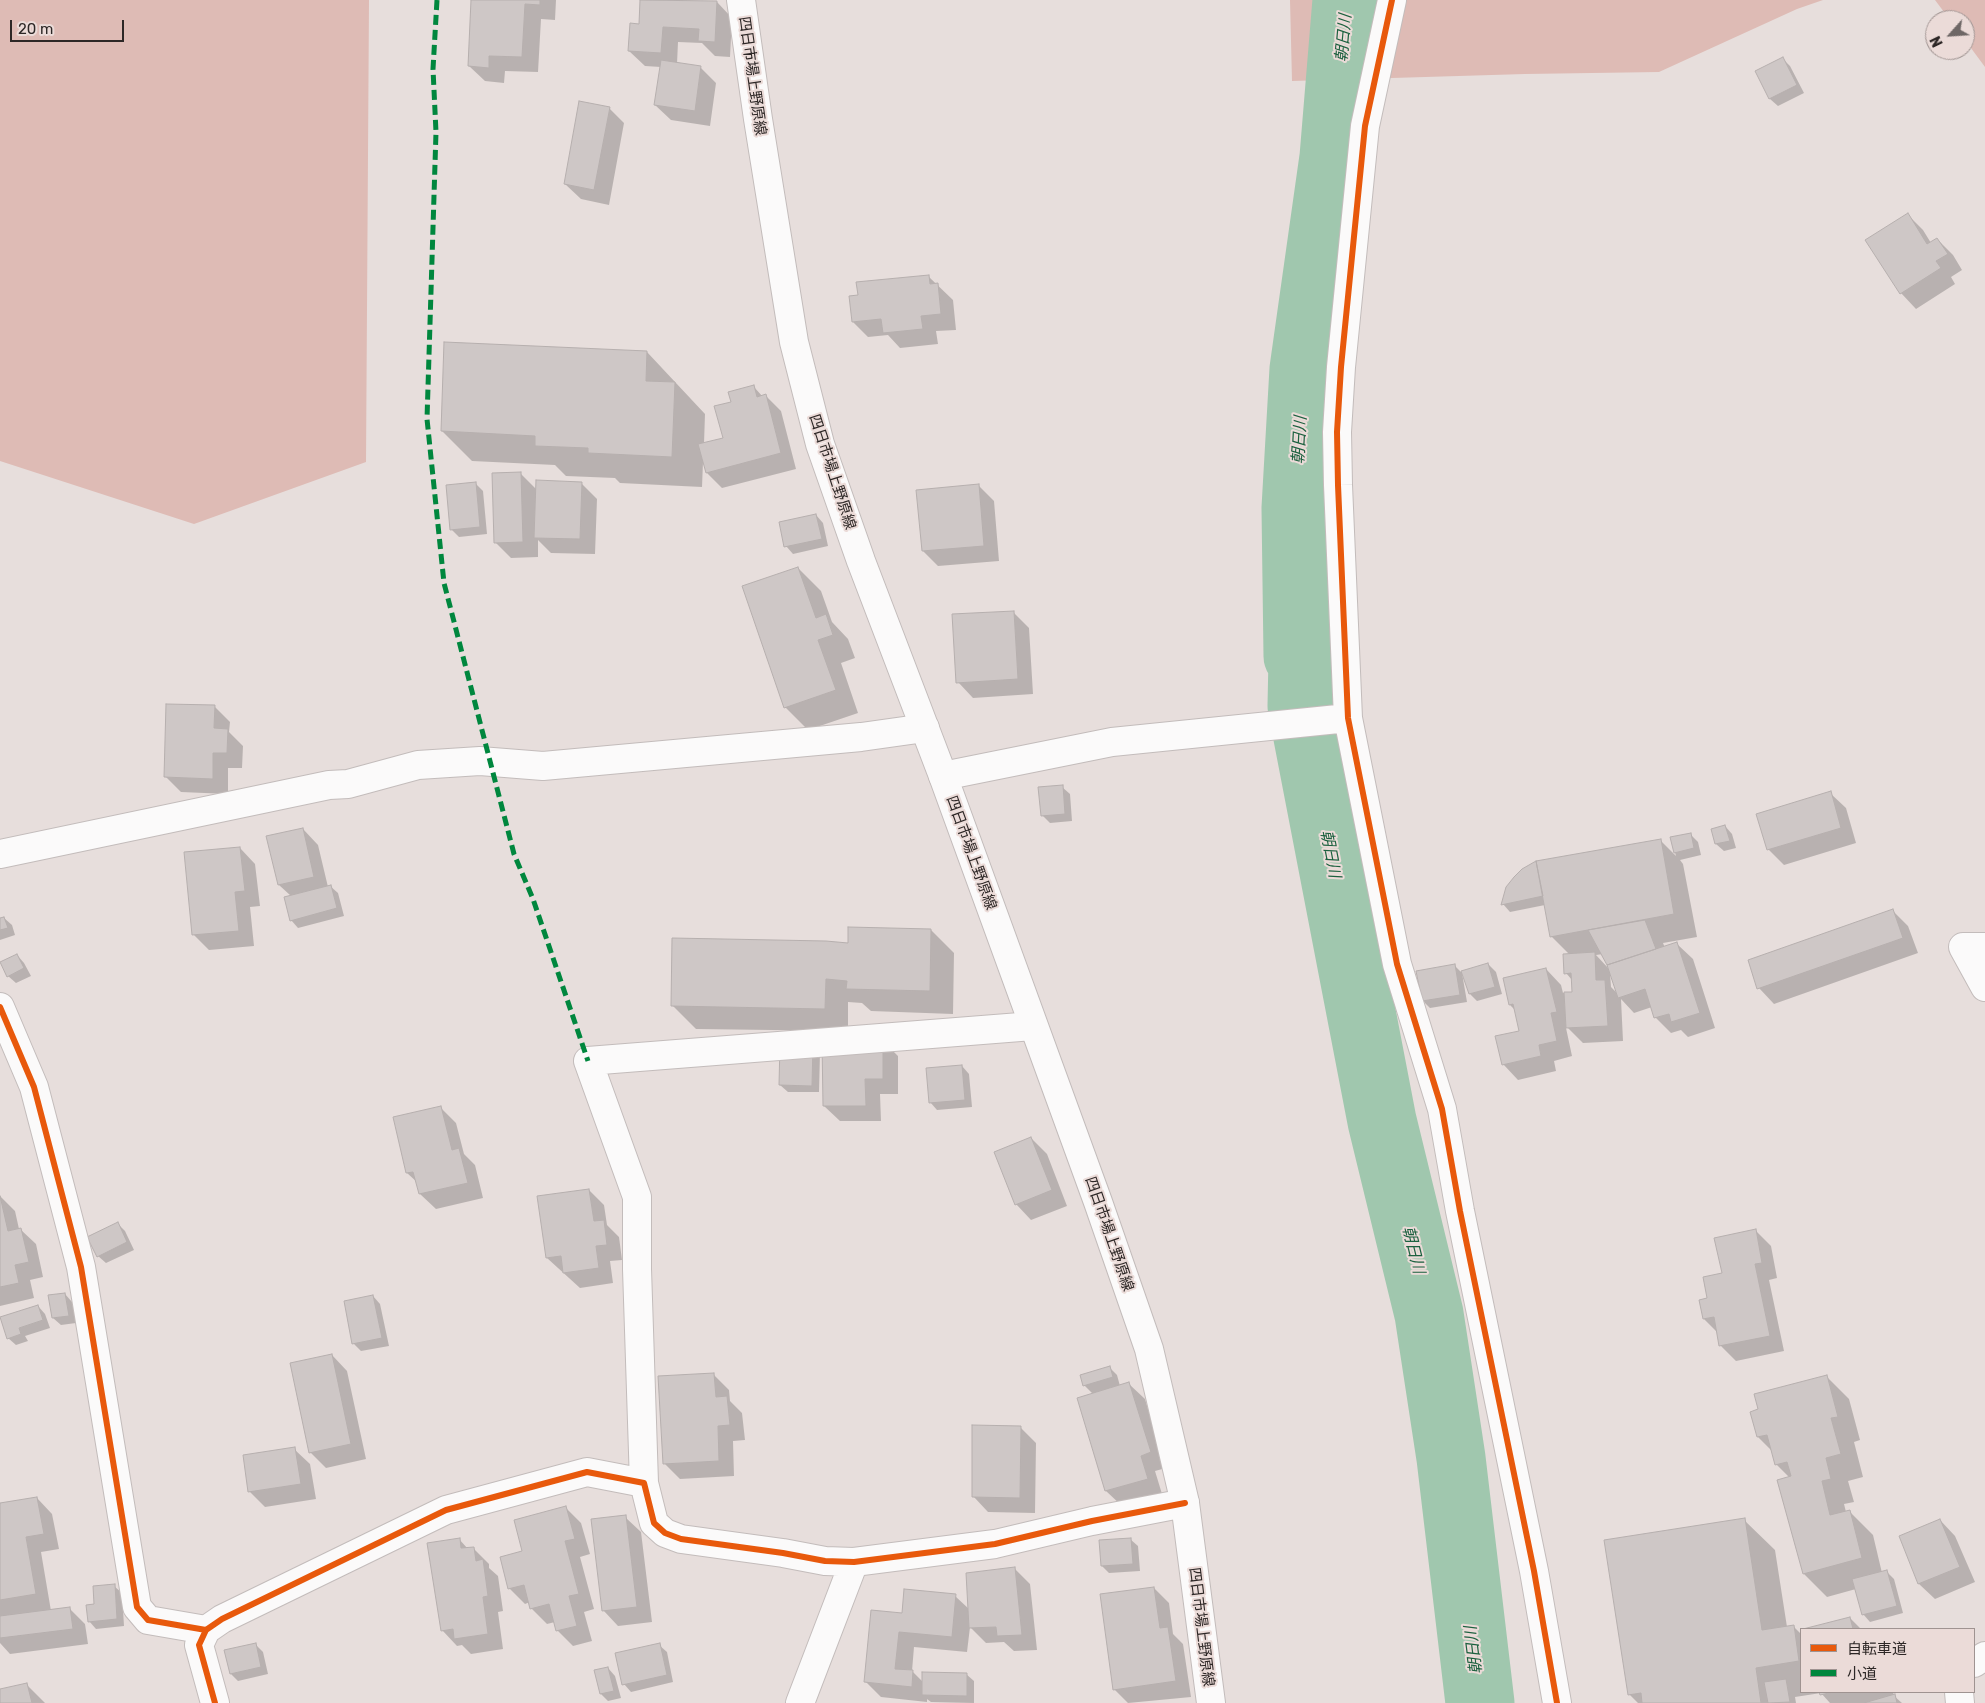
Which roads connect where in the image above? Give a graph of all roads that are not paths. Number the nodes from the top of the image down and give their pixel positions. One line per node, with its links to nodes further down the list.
1 (741, 0): 4 (street, 四日市場上野原線)
2 (1392, 0): 3 (street)
3 (1348, 718): 5 (street); 18 (street)
4 (925, 728): 5 (street, 四日市場上野原線); 6 (street)
5 (943, 776): 10 (street, 四日市場上野原線)
6 (0, 854)
7 (1985, 947): 8 (street)
8 (1985, 987)
9 (0, 1007): 14 (street)
10 (1033, 1026): 11 (street); 12 (street, 四日市場上野原線)
11 (644, 1483): 13 (street); 14 (street)
12 (1185, 1503): 13 (street); 17 (street, 四日市場上野原線)
13 (854, 1562): 16 (street)
14 (206, 1630): 15 (street)
15 (215, 1703)
16 (800, 1703)
17 (1211, 1703)
18 (1557, 1703)

